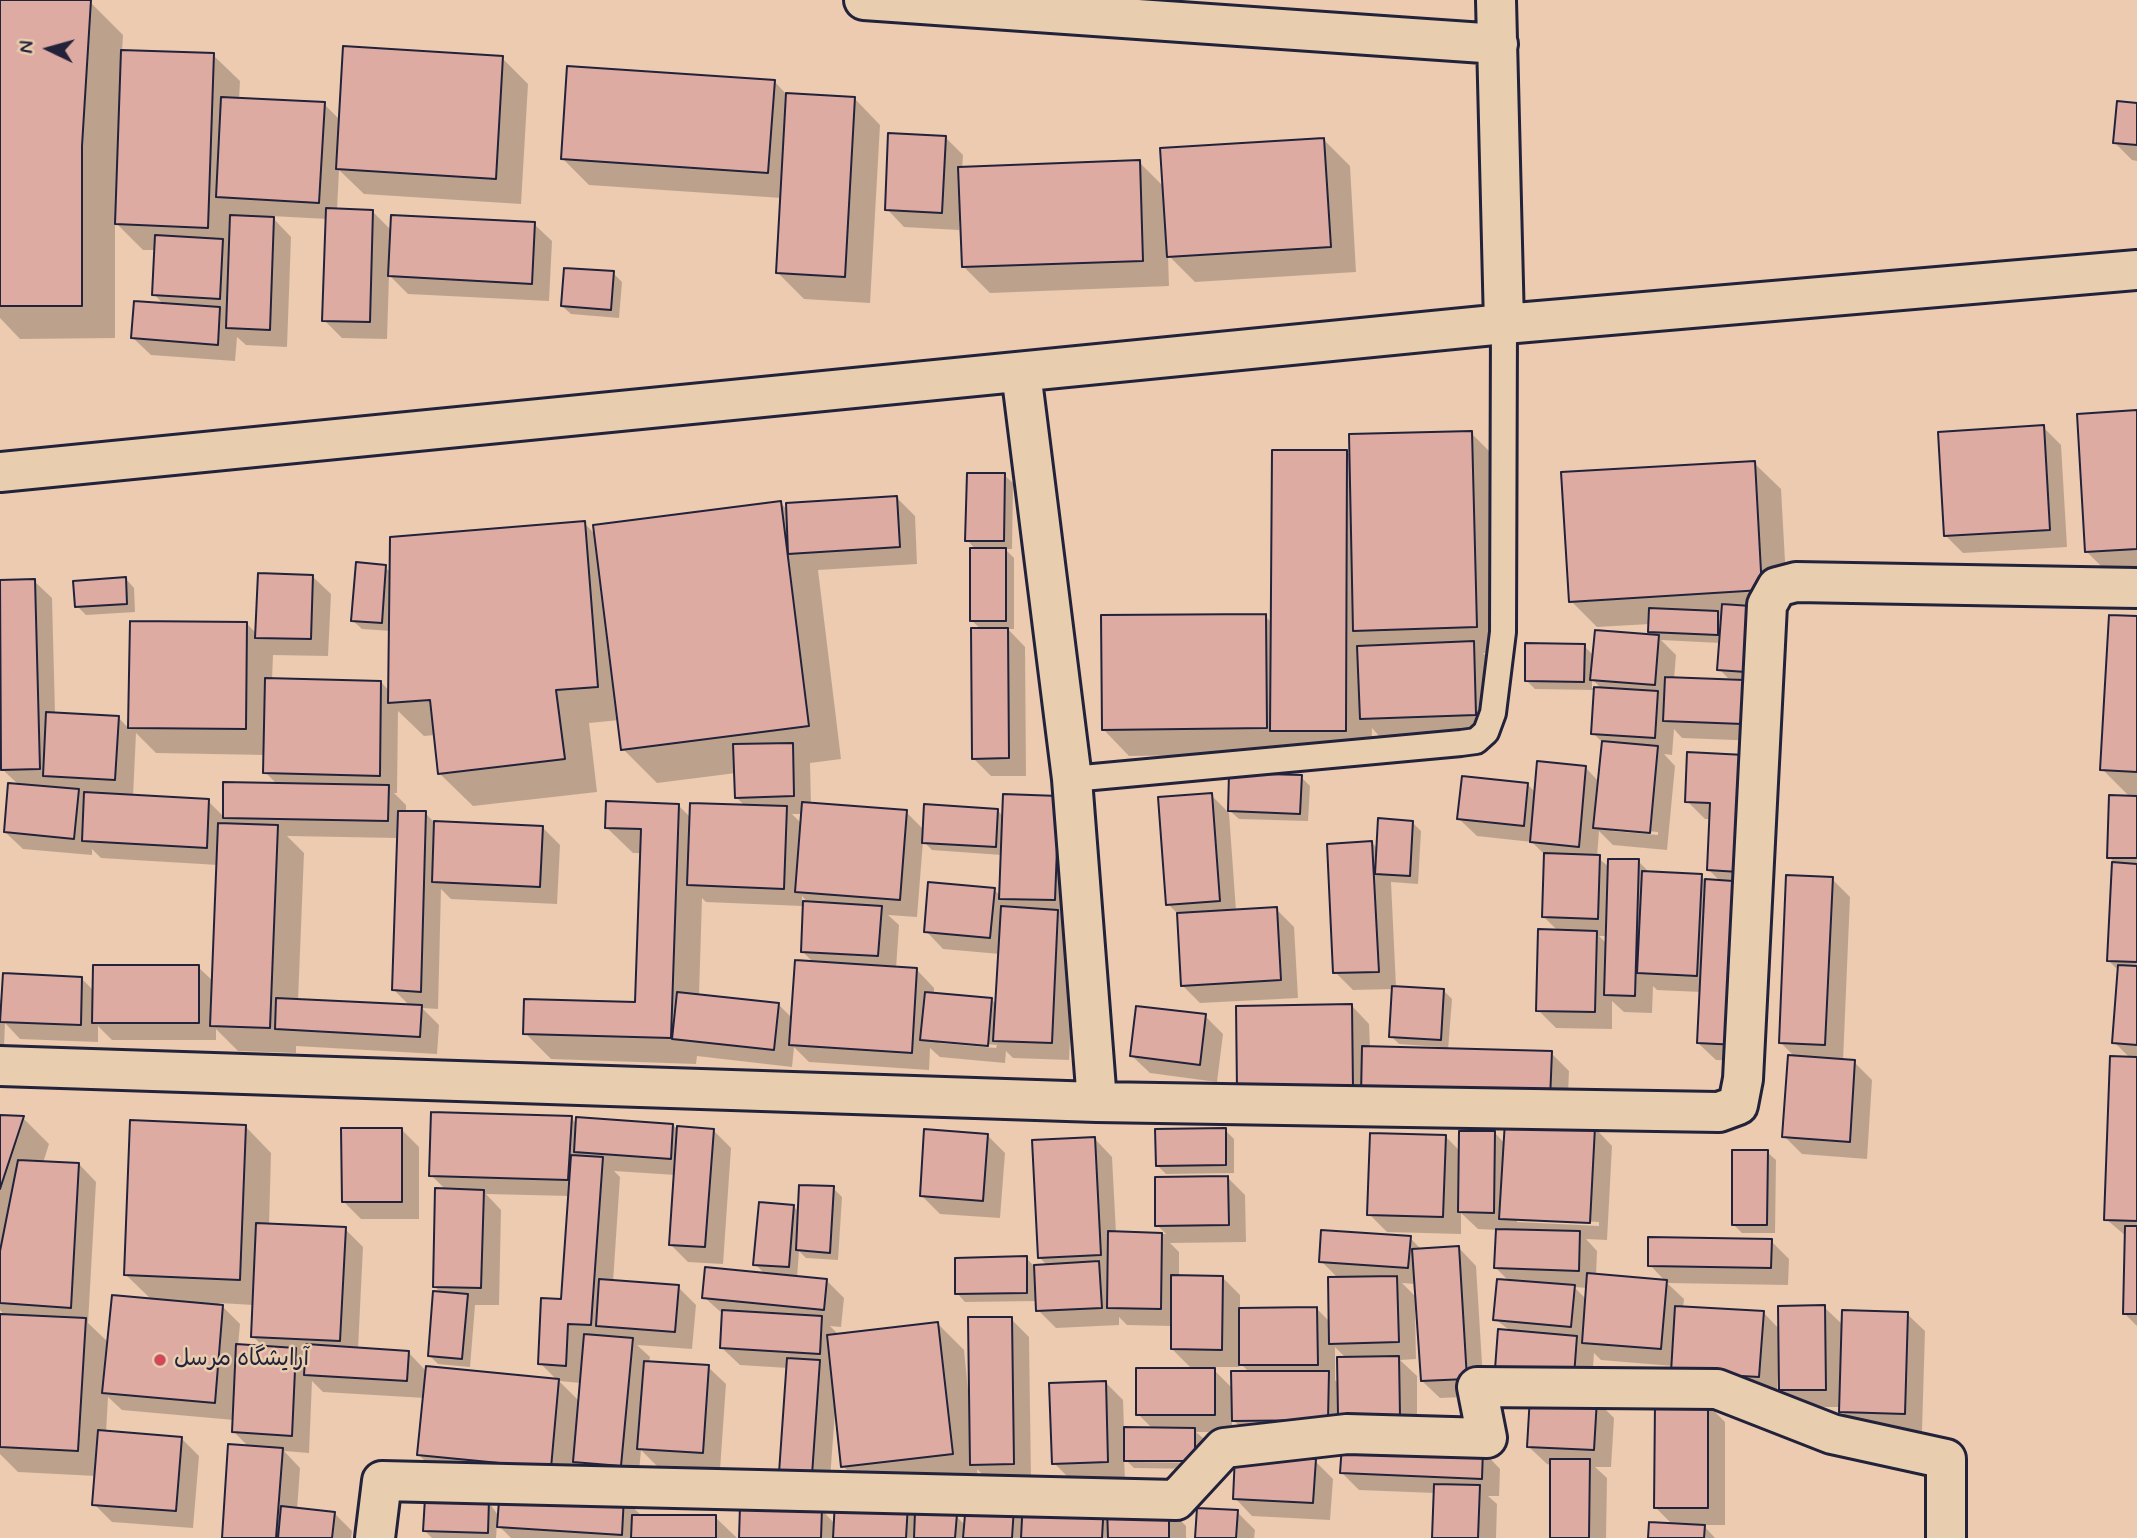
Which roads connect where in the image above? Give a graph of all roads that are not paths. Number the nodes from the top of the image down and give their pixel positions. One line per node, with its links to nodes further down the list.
1 (864, 0): 3 (street)
2 (1496, 0): 3 (street)
3 (1498, 44): 5 (street)
4 (2137, 270): 5 (street)
5 (1504, 324): 6 (street); 9 (lane)
6 (1021, 372): 7 (street); 9 (street)
7 (0, 472)
8 (2137, 588): 11 (street)
9 (1072, 779): 11 (street)
10 (0, 1066): 11 (street)
11 (1097, 1102)
12 (375, 1538): 13 (street)
13 (1946, 1538)

